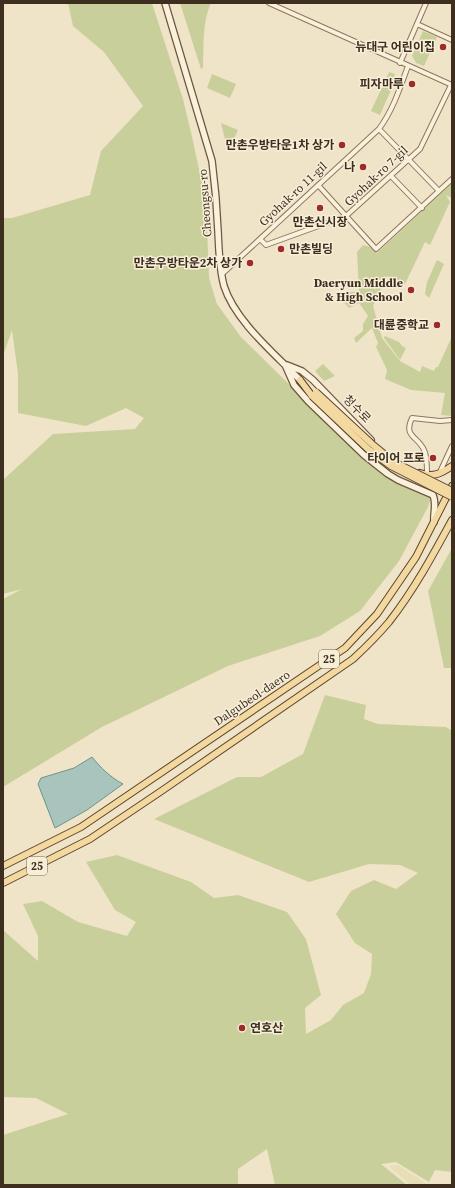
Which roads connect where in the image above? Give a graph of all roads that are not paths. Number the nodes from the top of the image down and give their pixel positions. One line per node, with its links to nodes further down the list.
1 (165, 3): 18 (main road, Cheongsu-ro)
2 (269, 3): 6 (street)
3 (426, 3): 4 (street)
4 (417, 24): 5 (street); 6 (street)
5 (452, 40)
6 (400, 62): 7 (street)
7 (408, 66): 8 (street); 9 (street, Gyohak-ro 11-gil)
8 (451, 85): 10 (street, Gyohak-ro 7-gil)
9 (379, 129): 10 (street); 13 (street, Gyohak-ro 11-gil)
10 (408, 160): 11 (street, Gyohak-ro 7-gil); 14 (street)
11 (391, 176): 15 (street); 16 (street, Gyohak-ro 7-gil)
12 (452, 179): 14 (street, Gyohak-ro 7-gil)
13 (318, 185): 16 (street, Gyohak-ro 7-gil); 17 (street, Gyohak-ro 11-gil)
14 (439, 191): 15 (street, Gyohak-ro 7-gil)
15 (422, 208): 16 (street, Gyohak-ro 7-gil)
16 (346, 216): 17 (street)
17 (260, 238): 18 (street, Gyohak-ro 11-gil)
18 (222, 274): 19 (main road, Cheongsu-ro)
19 (284, 363): 20 (main road, Cheongsu-ro); 21 (main road); 25 (main road, 청수로)
20 (300, 380): 21 (main road)
21 (312, 396): 29 (main road, bridge); 30 (main road, bridge); 32 (main road)
22 (452, 420): 27 (street)
23 (452, 446): 26 (street)
24 (452, 466): 26 (main road)
25 (415, 471): 27 (main road)
26 (438, 474): 27 (main road)
27 (427, 475)
28 (452, 486): 32 (main road, Dalgubeol-daero / 25)
29 (452, 491)
30 (452, 497)
31 (452, 520): 34 (main road, Dalgubeol-daero / 25)
32 (434, 522): 33 (main road, Dalgubeol-daero / 25)
33 (3, 866)
34 (3, 883)

